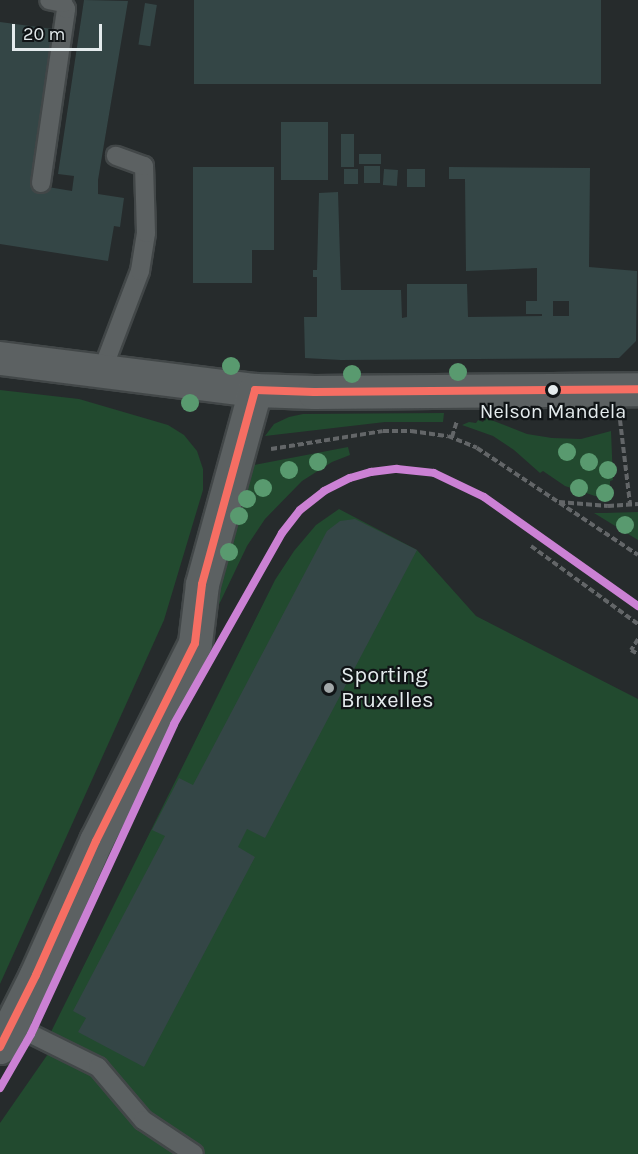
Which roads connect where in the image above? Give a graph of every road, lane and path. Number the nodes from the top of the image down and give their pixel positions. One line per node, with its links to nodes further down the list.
1 (49, 0): 3 (lane)
2 (116, 156): 5 (lane)
3 (41, 183)
4 (0, 358): 5 (street)
5 (102, 371): 7 (street)
6 (638, 389): 7 (street)
7 (255, 390): 9 (street)
8 (620, 420): 11 (path)
9 (241, 441): 10 (path); 18 (street)
10 (558, 502): 11 (path); 14 (path)
11 (630, 504): 12 (path)
12 (638, 504)
13 (531, 546): 15 (path)
14 (638, 555)
15 (638, 624)
16 (638, 639): 17 (path)
17 (638, 654)
18 (6, 1036): 19 (lane)
19 (194, 1154)

